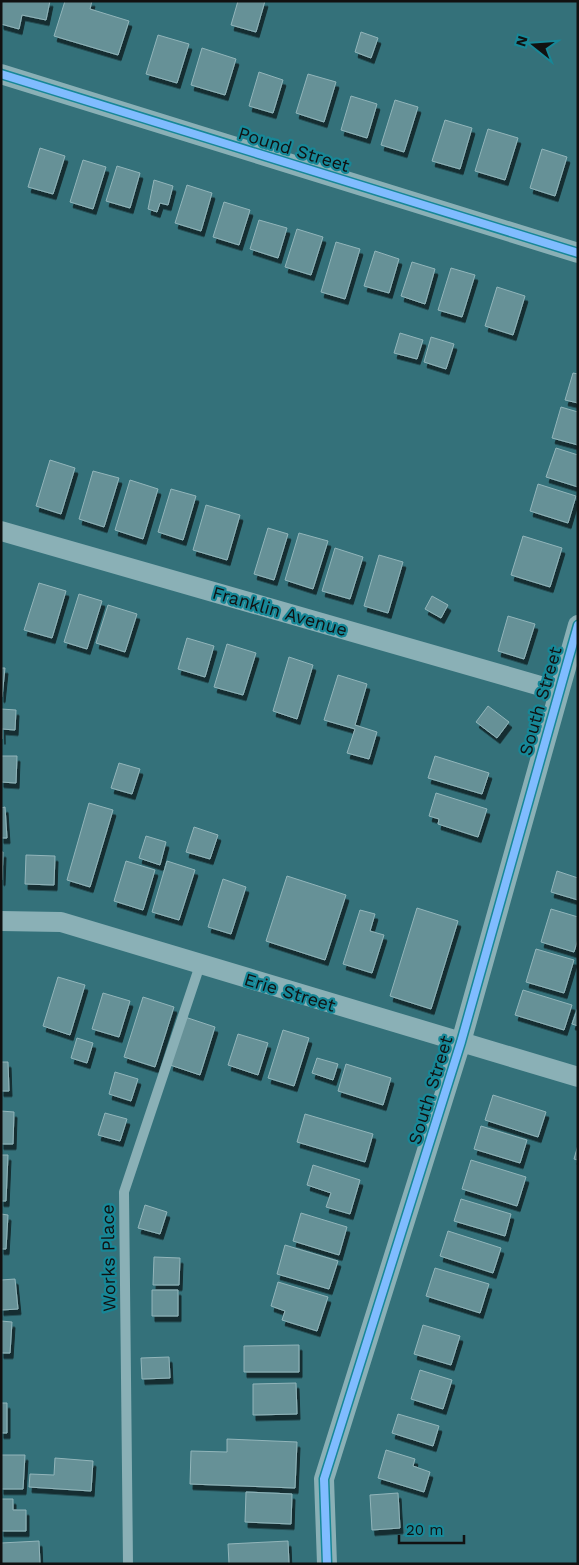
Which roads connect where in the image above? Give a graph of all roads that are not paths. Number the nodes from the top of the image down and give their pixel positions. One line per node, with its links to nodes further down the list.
1 (1, 74): 2 (street, Pound Street)
2 (578, 253)
3 (1, 531): 5 (street, Franklin Avenue)
4 (578, 625): 5 (street, South Street)
5 (558, 691): 8 (street, South Street)
6 (1, 921): 7 (street, Erie Street)
7 (200, 965): 8 (street, Erie Street); 10 (lane, Works Place)
8 (460, 1042): 9 (street, Erie Street); 11 (street, South Street)
9 (578, 1077)
10 (128, 1564)
11 (326, 1564)

